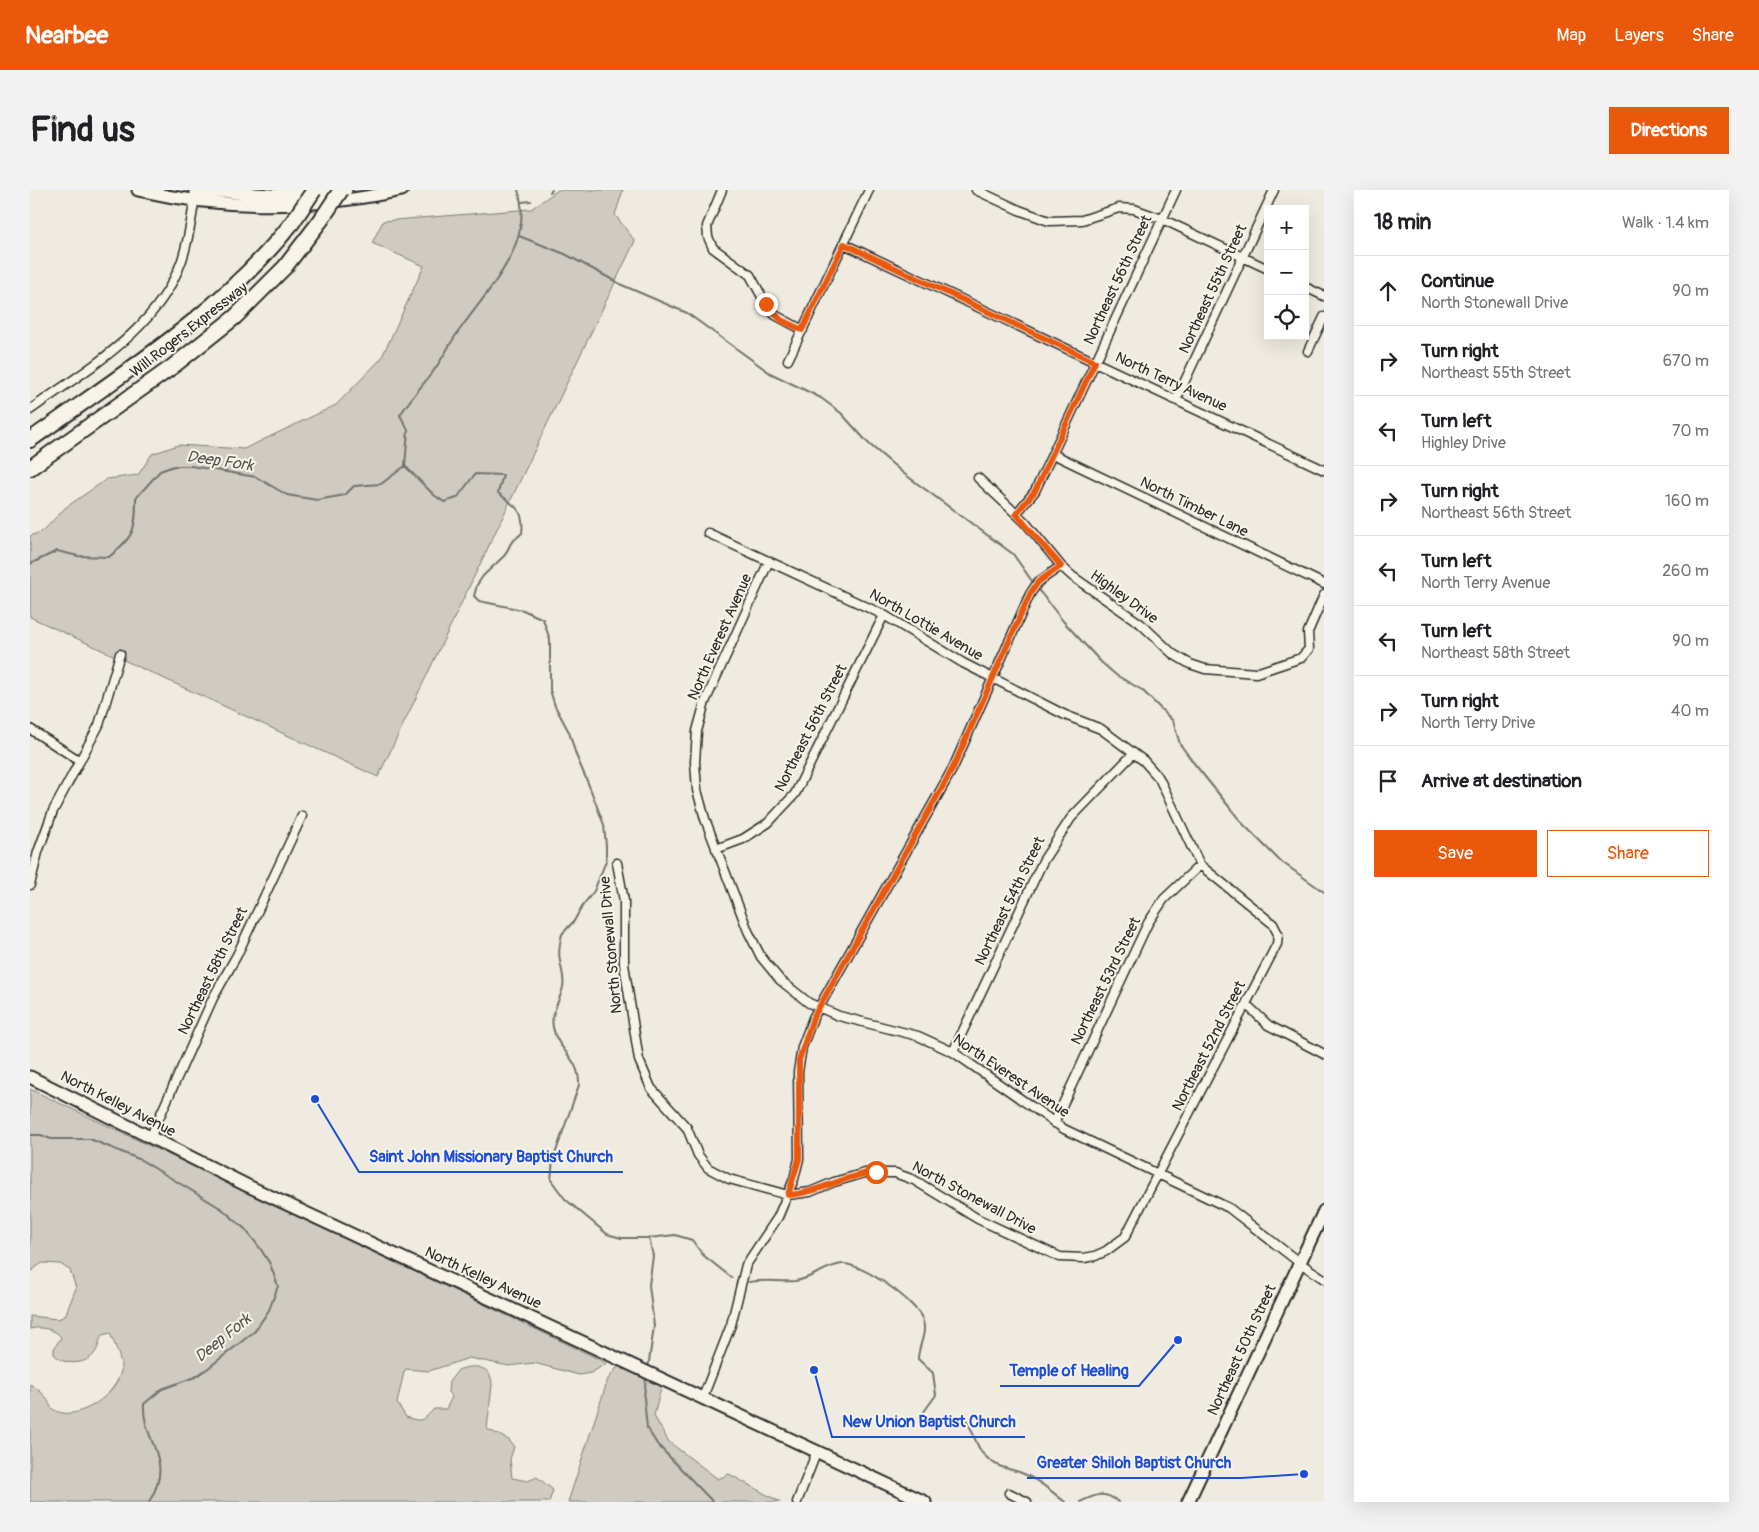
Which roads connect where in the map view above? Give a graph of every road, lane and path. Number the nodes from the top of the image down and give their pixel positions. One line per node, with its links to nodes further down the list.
1 (138, 190): 11 (street)
2 (314, 190): 25 (highway, Will Rogers Expressway, bridge)
3 (341, 190): 27 (highway, Will Rogers Expressway, bridge)
4 (346, 190): 11 (street)
5 (402, 190): 11 (street)
6 (722, 190): 19 (street)
7 (869, 190): 13 (street)
8 (976, 190): 12 (street)
9 (1176, 190): 12 (street, Northeast 56th Street)
10 (1274, 190): 14 (street, Northeast 55th Street)
11 (195, 193): 24 (street)
12 (1162, 219): 14 (street); 22 (street, Northeast 56th Street)
13 (844, 244): 19 (street); 22 (street, North Terry Avenue)
14 (1243, 257): 15 (street); 23 (street, Northeast 55th Street)
15 (1264, 267)
16 (1309, 289): 17 (street)
17 (1323, 294)
18 (1324, 317): 20 (street)
19 (802, 330): 21 (street)
20 (1308, 352)
21 (788, 360)
22 (1095, 362): 23 (street, North Terry Avenue); 26 (street, Northeast 56th Street)
23 (1176, 400): 28 (street, North Terry Avenue)
24 (30, 410)
25 (30, 440)
26 (1053, 454): 30 (street, Northeast 56th Street); 34 (street, North Timber Lane)
27 (30, 468)
28 (1324, 470)
29 (978, 478): 30 (street, Highley Drive)
30 (1016, 514): 33 (street, Highley Drive)
31 (708, 533): 32 (street, North Lottie Avenue)
32 (769, 561): 36 (street, North Lottie Avenue); 43 (street, North Everest Avenue)
33 (1061, 566): 35 (street, Highley Drive); 38 (street)
34 (1324, 584)
35 (1324, 595)
36 (884, 615): 38 (street, North Lottie Avenue); 43 (street, Northeast 56th Street)
37 (120, 654): 41 (street)
38 (993, 678): 40 (street, North Lottie Avenue); 49 (street)
39 (30, 729): 41 (street)
40 (1133, 754): 45 (street, North Lottie Avenue); 50 (street, Northeast 54th Street)
41 (80, 761): 46 (street)
42 (302, 816): 54 (street, Northeast 58th Street)
43 (716, 850): 49 (street, North Everest Avenue)
44 (617, 863): 56 (street, North Stonewall Drive)
45 (1200, 865): 47 (street, North Lottie Avenue); 53 (street, Northeast 53rd Street)
46 (30, 885)
47 (1276, 928): 48 (street, Northeast 52nd Street)
48 (1246, 1004): 51 (street); 55 (street, Northeast 52nd Street)
49 (818, 1008): 50 (street, North Everest Avenue); 56 (street)
50 (953, 1052): 53 (street, North Everest Avenue)
51 (1324, 1054)
52 (30, 1077): 54 (street, North Kelley Avenue)
53 (1054, 1123): 55 (street, North Everest Avenue)
54 (150, 1138): 60 (street, North Kelley Avenue)
55 (1158, 1174): 56 (street, North Stonewall Drive); 58 (street, North Everest Avenue)
56 (788, 1195): 60 (street)
57 (1324, 1211): 58 (street, Northeast 50th Street)
58 (1300, 1263): 59 (street, North Everest Avenue); 66 (street, Northeast 50th Street)
59 (1324, 1279)
60 (703, 1398): 61 (street, North Kelley Avenue)
61 (817, 1452): 63 (street); 64 (street, North Kelley Avenue)
62 (1009, 1493): 65 (street)
63 (797, 1502)
64 (925, 1502)
65 (1027, 1502)
66 (1188, 1502)

